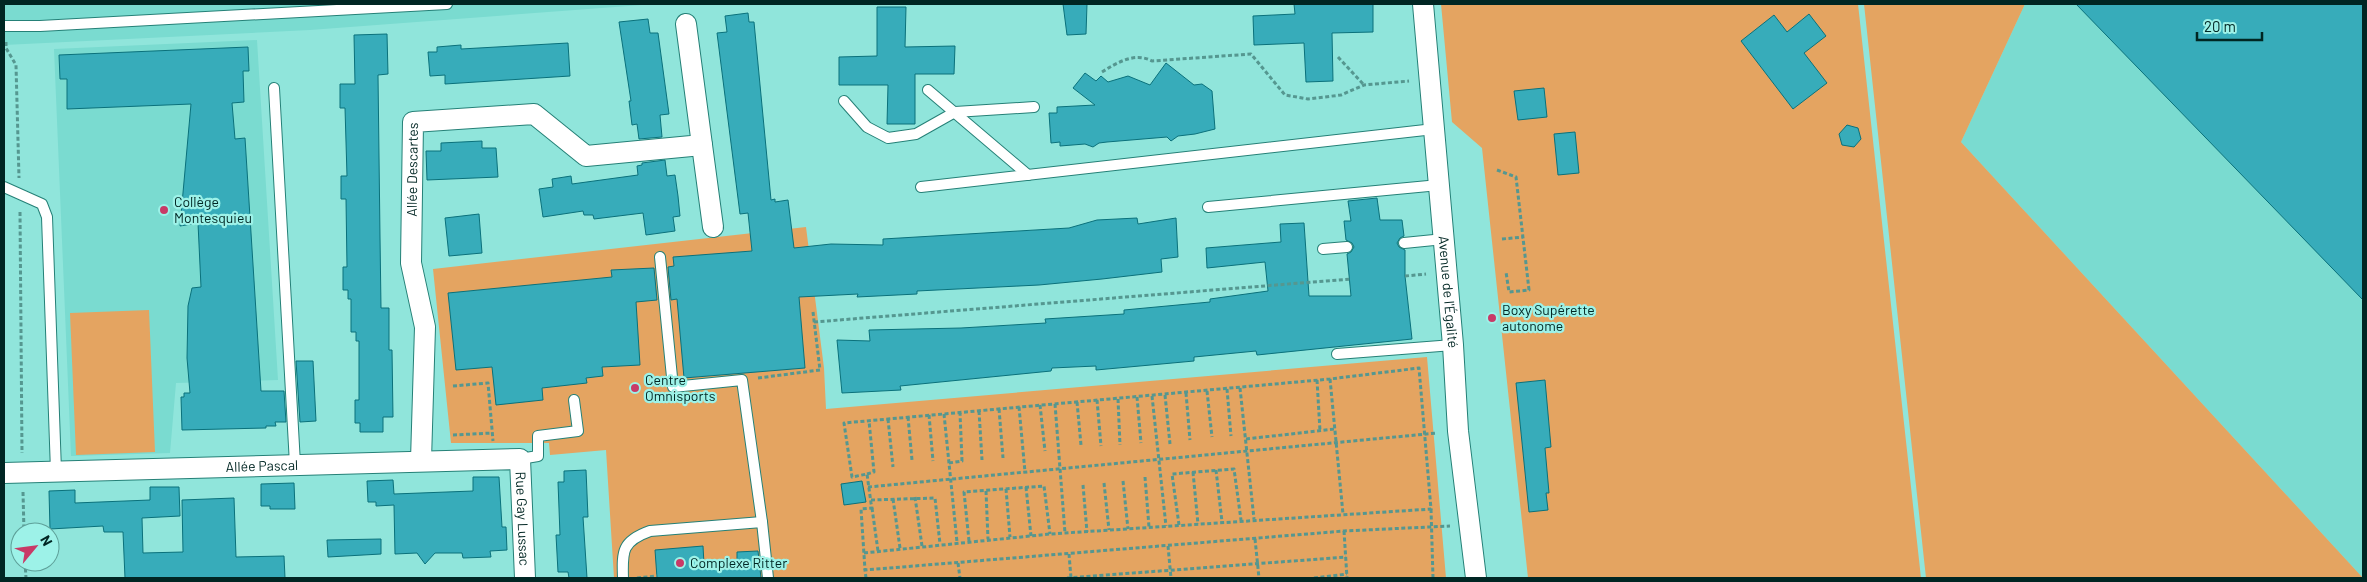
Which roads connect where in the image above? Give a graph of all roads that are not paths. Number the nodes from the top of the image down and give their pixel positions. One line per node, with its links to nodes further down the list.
1 (447, 4): 3 (lane)
2 (1423, 4): 11 (street, Avenue de l'Égalité)
3 (309, 8): 5 (lane)
4 (686, 24): 12 (street)
5 (4, 26)
6 (274, 88): 29 (lane)
7 (928, 90): 10 (lane)
8 (844, 101): 10 (lane)
9 (1034, 107): 10 (lane)
10 (955, 112): 13 (lane)
11 (1434, 129): 13 (lane); 14 (street, Avenue de l'Égalité)
12 (702, 145): 18 (street); 28 (street, Allée Descartes)
13 (1028, 175): 16 (lane)
14 (1439, 185): 17 (lane); 19 (street, Avenue de l'Égalité)
15 (4, 187): 30 (lane)
16 (921, 187)
17 (1208, 207)
18 (713, 227)
19 (1444, 239): 20 (lane); 24 (street, Avenue de l'Égalité)
20 (1404, 243)
21 (1347, 246): 22 (lane)
22 (1323, 248)
23 (660, 257): 32 (lane)
24 (1453, 344): 25 (lane); 36 (street, Avenue de l'Égalité)
25 (1337, 354)
26 (574, 400): 27 (lane)
27 (520, 458): 28 (street, Allée Pascal); 33 (street, Rue Gay Lussac)
28 (421, 460): 29 (street, Allée Pascal)
29 (295, 464): 30 (street, Allée Pascal)
30 (56, 471): 31 (street, Allée Pascal)
31 (4, 473)
32 (762, 522): 34 (lane); 35 (lane)
33 (526, 578)
34 (623, 578)
35 (768, 578)
36 (1476, 578)

